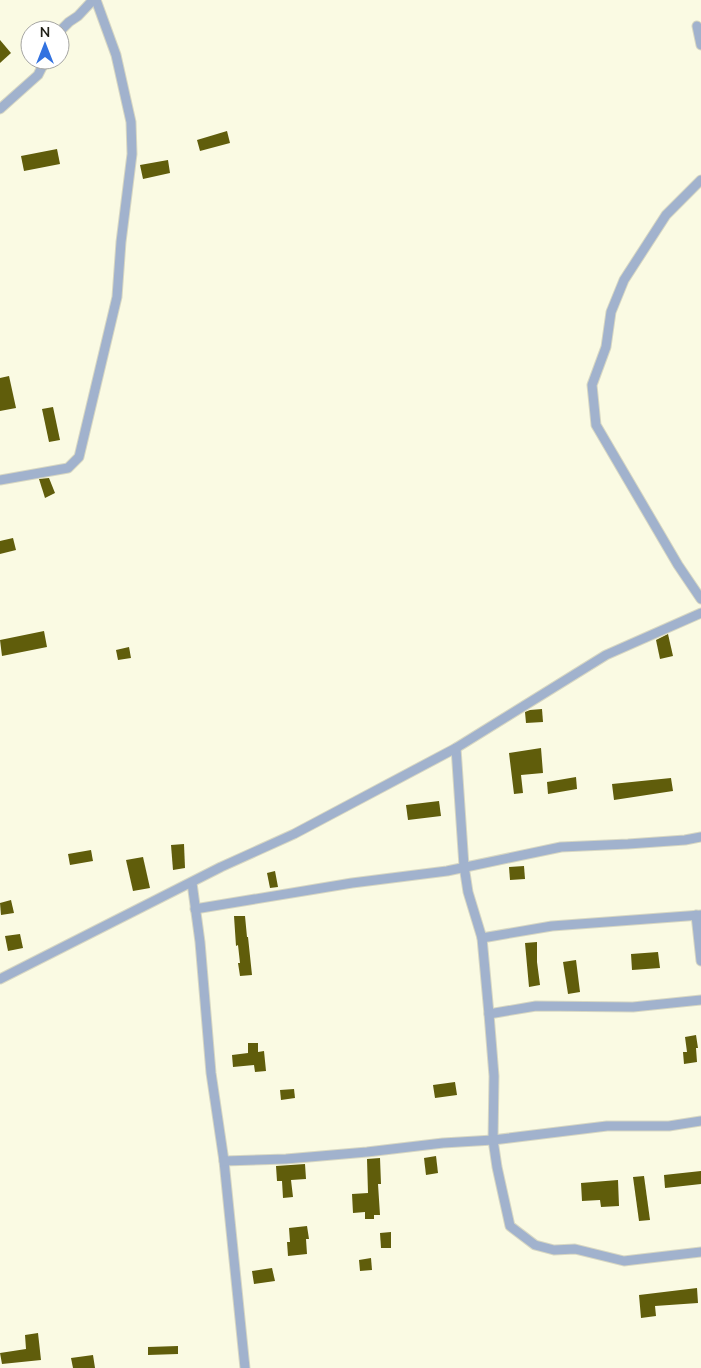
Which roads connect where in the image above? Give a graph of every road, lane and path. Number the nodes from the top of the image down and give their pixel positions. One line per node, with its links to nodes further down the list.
1 (95, 0): 2 (street); 8 (street)
2 (70, 21)
3 (697, 26): 4 (street)
4 (701, 45)
5 (40, 70): 6 (street)
6 (0, 109)
7 (701, 180): 9 (street)
8 (0, 480)
9 (701, 599)
10 (701, 612): 11 (street)
11 (456, 748): 13 (street); 14 (street)
12 (701, 837): 13 (street)
13 (464, 866): 15 (street); 17 (street)
14 (192, 883): 15 (street); 19 (street)
15 (195, 909): 24 (street)
16 (698, 915): 17 (street); 18 (street)
17 (482, 938): 21 (street)
18 (701, 961)
19 (0, 979)
20 (701, 1000): 21 (street)
21 (489, 1014): 23 (street)
22 (701, 1121): 23 (street)
23 (493, 1140): 24 (street); 25 (street)
24 (224, 1161): 26 (street)
25 (701, 1252)
26 (245, 1368)

